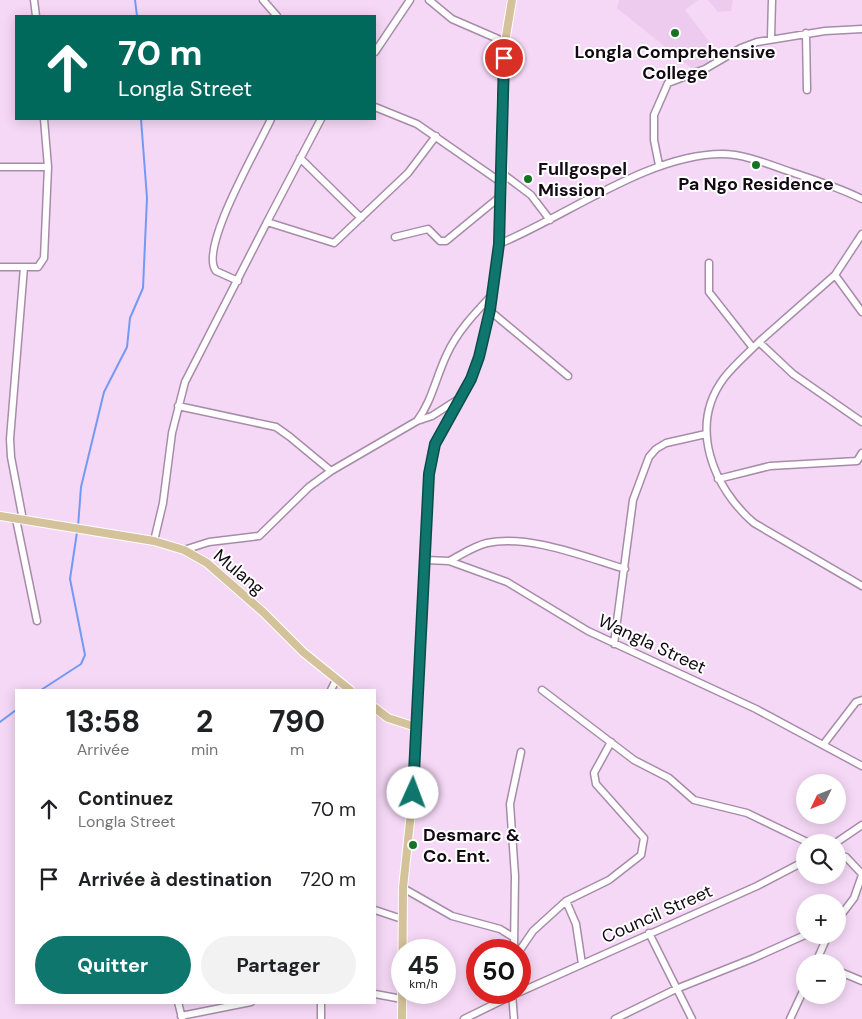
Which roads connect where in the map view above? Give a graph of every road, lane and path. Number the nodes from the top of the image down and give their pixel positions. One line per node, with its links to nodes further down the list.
1 (34, 0): 7 (street)
2 (263, 0): 8 (street)
3 (410, 0): 13 (street)
4 (429, 0): 12 (street)
5 (512, 0): 12 (main road)
6 (772, 0): 11 (street)
7 (36, 15)
8 (276, 15)
9 (862, 29): 10 (street)
10 (806, 33): 11 (street); 14 (street)
11 (772, 38): 21 (street)
12 (505, 42): 24 (main road)
13 (376, 51)
14 (808, 90)
15 (376, 107): 19 (street)
16 (44, 120): 22 (street)
17 (270, 120): 38 (street)
18 (320, 120): 20 (street)
19 (436, 136): 25 (street); 28 (street)
20 (300, 158): 28 (street); 30 (street)
21 (659, 165): 27 (street); 29 (street)
22 (48, 166): 23 (street); 36 (street)
23 (0, 167)
24 (503, 174): 25 (main road); 29 (street)
25 (502, 183): 26 (main road)
26 (502, 195): 32 (street); 33 (main road)
27 (862, 198)
28 (361, 218): 30 (street)
29 (550, 220): 33 (street)
30 (267, 222): 38 (street)
31 (862, 234): 37 (street)
32 (395, 237)
33 (499, 244): 39 (main road)
34 (709, 263): 43 (street)
35 (0, 267): 36 (street)
36 (24, 267): 54 (street)
37 (835, 275): 41 (street); 42 (street)
38 (238, 281): 46 (street)
39 (492, 295): 40 (main road); 47 (street)
40 (490, 310): 44 (street); 45 (main road)
41 (862, 312)
42 (759, 342): 43 (street); 48 (street)
43 (753, 348): 49 (street)
44 (568, 376)
45 (461, 397): 47 (street); 57 (main road)
46 (178, 406): 51 (street); 55 (street)
47 (418, 422): 51 (street)
48 (862, 422)
49 (706, 434): 52 (street); 59 (street)
50 (862, 453): 52 (street)
51 (331, 471): 56 (street)
52 (718, 479): 60 (street)
53 (0, 516): 54 (main road, Mulang)
54 (19, 519): 55 (main road, Mulang); 61 (street)
55 (154, 541): 56 (main road, Mulang)
56 (184, 550): 63 (main road, Mulang)
57 (426, 560): 58 (street, Wangla Street); 69 (main road)
58 (449, 562): 59 (street); 62 (street, Wangla Street)
59 (625, 569): 62 (street)
60 (862, 586)
61 (37, 621)
62 (614, 644): 71 (street, Wangla Street)
63 (336, 680): 64 (street); 65 (main road, Mulang)
64 (332, 689)
65 (349, 689)
66 (542, 690): 70 (street)
67 (862, 700): 71 (street)
68 (376, 709): 69 (main road)
69 (416, 728): 80 (main road)
70 (611, 742): 76 (street); 81 (street)
71 (823, 745): 73 (street, Wangla Street)
72 (521, 752): 85 (street)
73 (862, 766)
74 (862, 825): 75 (street)
75 (846, 836)
76 (796, 837)
77 (846, 857): 79 (street)
78 (796, 866): 87 (street, Council Street)
79 (862, 874): 82 (street)
80 (403, 888): 84 (main road); 86 (street)
81 (566, 901): 90 (street); 92 (street)
82 (846, 908)
83 (376, 910): 84 (street)
84 (402, 920): 89 (main road)
85 (512, 924): 86 (street); 88 (street)
86 (500, 929): 88 (street)
87 (649, 933): 92 (street, Council Street); 96 (street)
88 (513, 937)
89 (402, 939)
90 (528, 939)
91 (796, 939): 96 (street)
92 (582, 964): 95 (street, Council Street)
93 (846, 974): 94 (street)
94 (862, 981)
95 (531, 986)
96 (676, 989): 111 (street); 112 (street)
97 (376, 994): 98 (street)
98 (391, 996)
99 (179, 1004): 106 (street)
100 (242, 1004): 106 (street)
101 (321, 1004): 107 (street)
102 (402, 1004): 108 (main road)
103 (494, 1004): 109 (street, Council Street)
104 (515, 1004): 110 (street)
105 (797, 1004): 113 (street)
106 (182, 1017)
107 (321, 1019)
108 (402, 1019)
109 (464, 1019)
110 (514, 1019)
111 (615, 1019)
112 (692, 1019)
113 (790, 1019)

